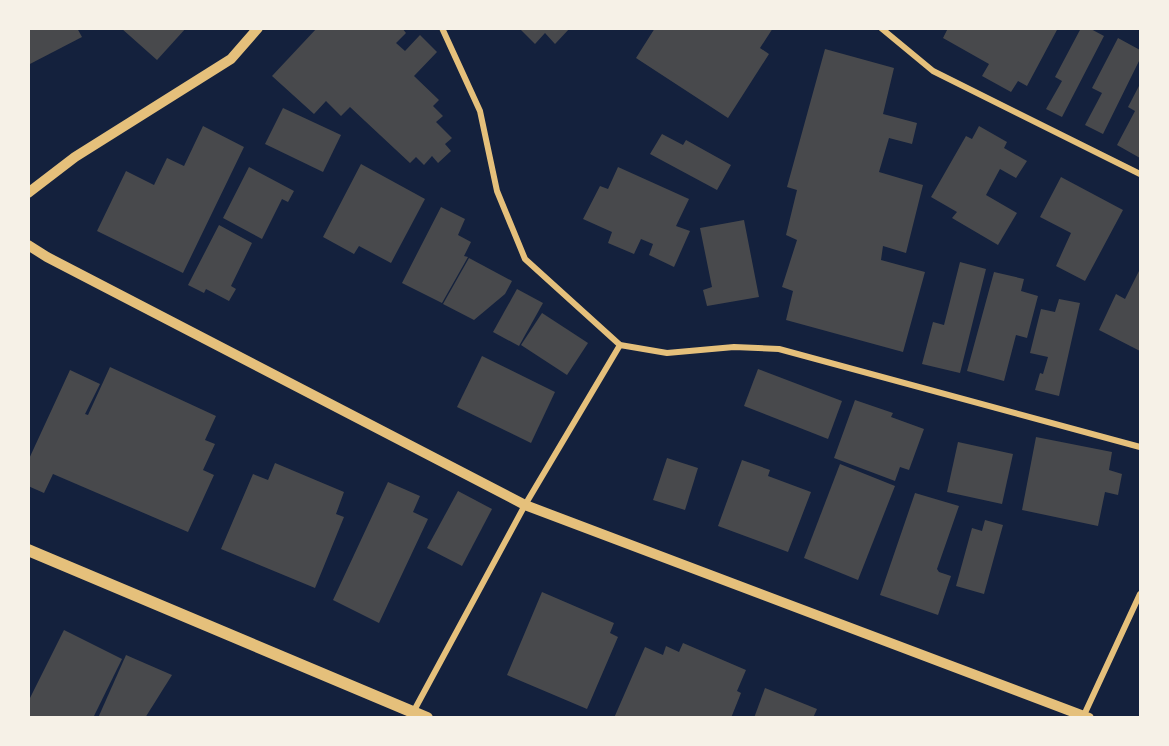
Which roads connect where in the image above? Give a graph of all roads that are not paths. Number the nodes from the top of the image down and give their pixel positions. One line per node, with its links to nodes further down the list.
1 (258, 28): 5 (street)
2 (442, 28): 7 (street)
3 (881, 28): 4 (street)
4 (1140, 174)
5 (28, 193)
6 (28, 245): 9 (street)
7 (620, 345): 8 (street); 9 (street)
8 (1140, 447)
9 (525, 505): 12 (street); 13 (street)
10 (28, 550): 12 (main road)
11 (1140, 594): 13 (street)
12 (412, 715): 14 (main road)
13 (1087, 716)
14 (427, 717)

